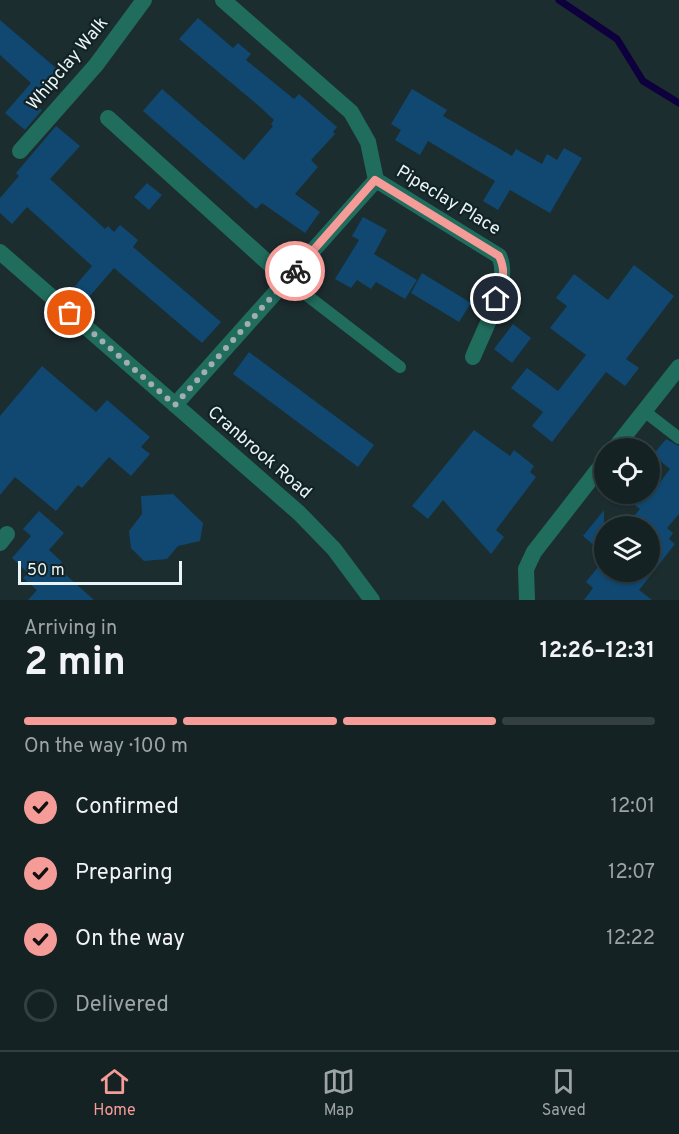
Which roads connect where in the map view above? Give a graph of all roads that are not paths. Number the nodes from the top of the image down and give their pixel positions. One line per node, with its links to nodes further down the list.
1 (144, 0): 4 (street, Whipclay Walk)
2 (223, 0): 5 (street, Pipeclay Place)
3 (108, 118): 7 (street)
4 (20, 152)
5 (375, 180): 7 (street, Pipeclay Place); 8 (street, Pipeclay Place)
6 (0, 252): 11 (street, Cranbrook Road)
7 (287, 280): 9 (lane); 11 (street, Pipeclay Place)
8 (473, 357)
9 (400, 367)
10 (679, 367): 12 (street)
11 (175, 405): 16 (street, Cranbrook Road)
12 (644, 411): 13 (street); 14 (lane)
13 (623, 438)
14 (679, 438)
15 (594, 475): 17 (street)
16 (372, 600)
17 (527, 600)

